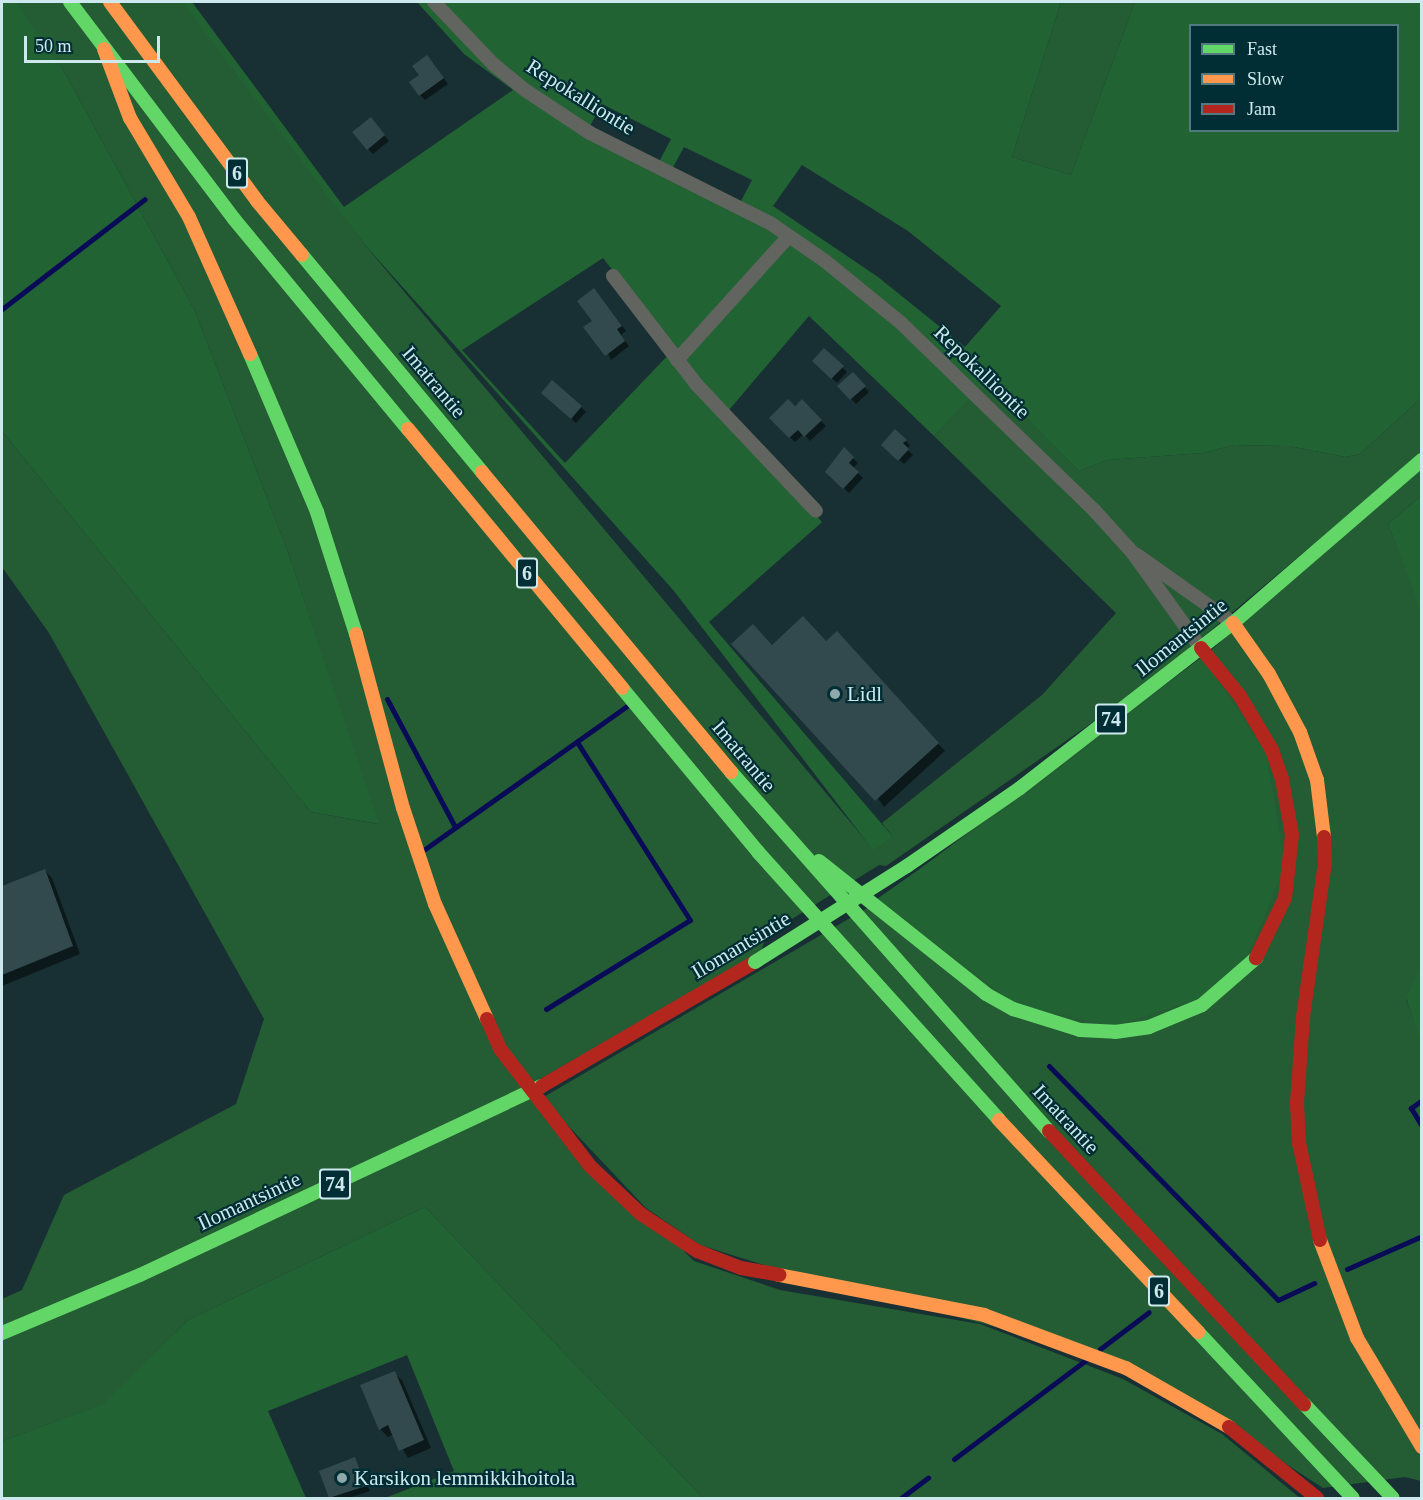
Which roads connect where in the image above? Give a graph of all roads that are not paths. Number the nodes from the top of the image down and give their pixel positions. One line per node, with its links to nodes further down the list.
1 (70, 2): 4 (main road, 6)
2 (110, 2): 13 (main road, Imatrantie / 6)
3 (434, 2): 5 (street, Repokalliontie)
4 (104, 49): 14 (main road); 18 (main road, 6)
5 (788, 237): 7 (street); 10 (street, Repokalliontie)
6 (613, 276): 7 (street)
7 (677, 360): 9 (street)
8 (1422, 460): 11 (main road, Ilomantsintie)
9 (816, 511)
10 (1132, 552): 11 (street, Repokalliontie); 12 (street, Repokalliontie)
11 (1233, 623): 12 (main road, Ilomantsintie / 74); 16 (main road)
12 (1201, 648): 13 (main road); 14 (main road, Ilomantsintie / 74, bridge)
13 (780, 832): 19 (main road, Imatrantie / 6)
14 (530, 1093): 15 (main road, Ilomantsintie / 74); 17 (main road)
15 (2, 1334)
16 (1422, 1447)
17 (1317, 1498)
18 (1353, 1498)
19 (1393, 1498)

